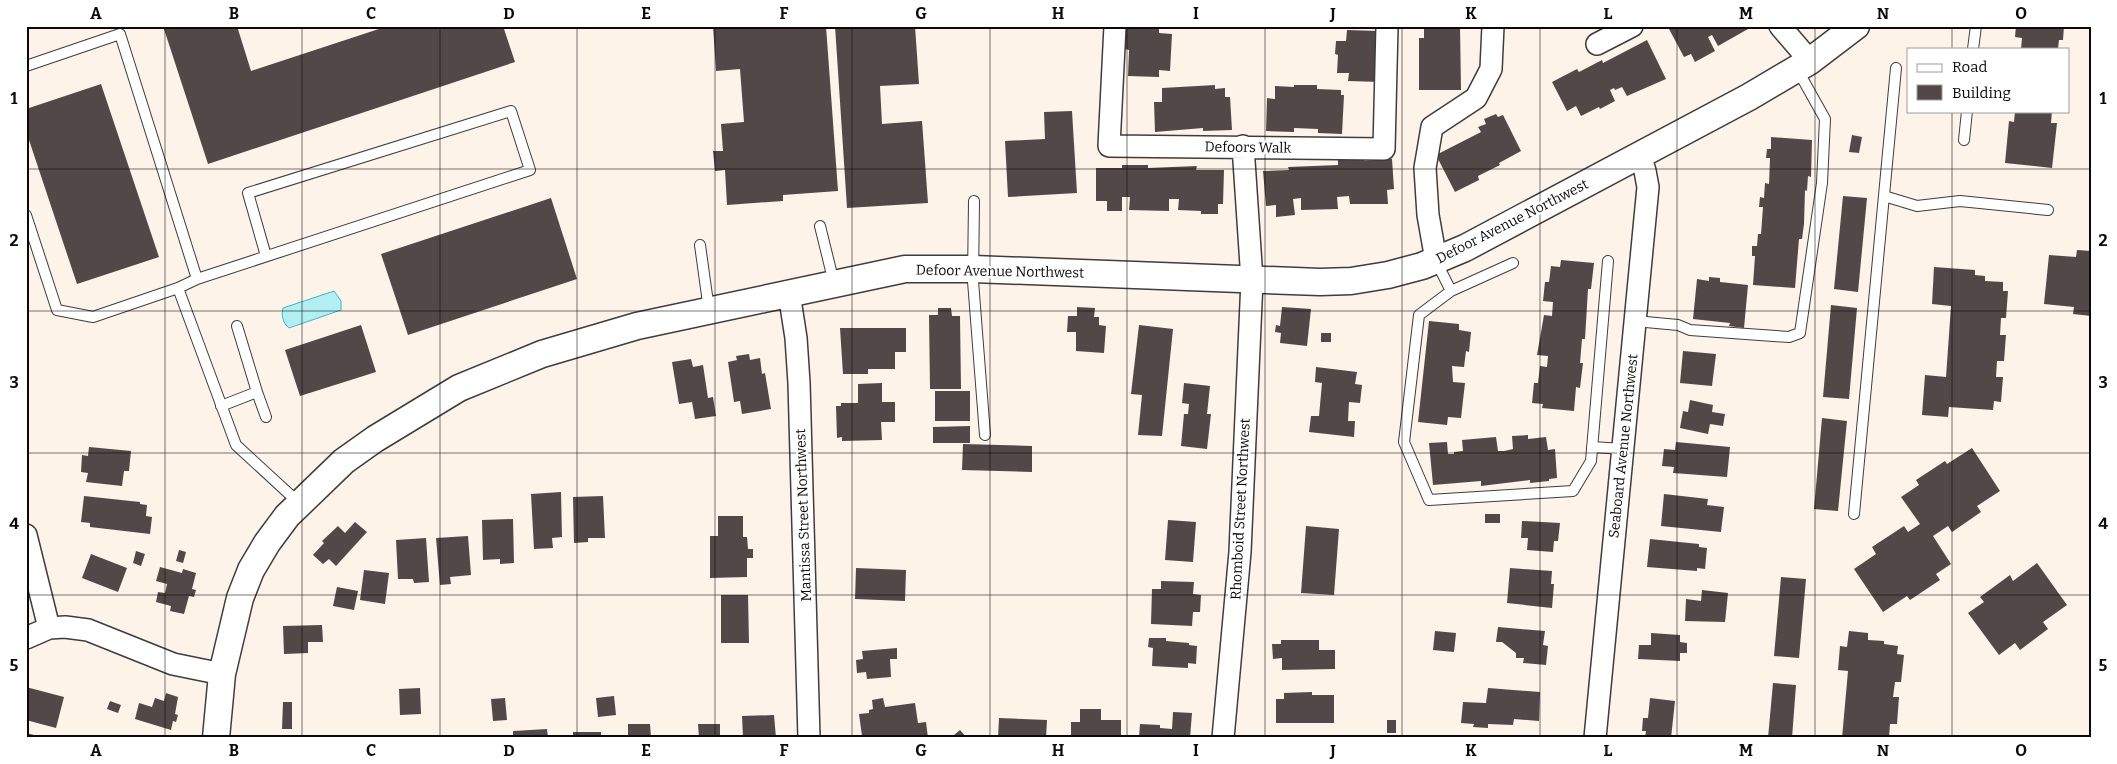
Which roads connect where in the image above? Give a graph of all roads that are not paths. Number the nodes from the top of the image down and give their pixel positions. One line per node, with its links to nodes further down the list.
1 (1115, 26): 15 (street, Defoors Walk)
2 (1387, 26): 15 (street, Defoors Walk)
3 (1493, 26): 24 (street)
4 (1632, 26): 8 (street)
5 (1780, 26): 10 (street)
6 (1856, 26): 10 (street, Defoor Avenue Northwest)
7 (1976, 26): 9 (lane)
8 (1597, 44)
9 (1974, 48)
10 (1803, 64): 16 (street, Defoor Avenue Northwest); 35 (lane)
11 (26, 66): 28 (lane)
12 (1896, 68): 17 (lane)
13 (1967, 112): 14 (lane)
14 (1964, 140)
15 (1243, 146): 29 (street, Rhomboid Street Northwest)
16 (1640, 155): 24 (street, Defoor Avenue Northwest); 35 (street, Seaboard Avenue Northwest)
17 (1884, 196): 19 (lane); 44 (lane)
18 (974, 201): 27 (lane)
19 (2048, 210)
20 (26, 215): 31 (lane)
21 (820, 226): 30 (lane)
22 (700, 245): 34 (lane)
23 (266, 256): 23 (lane); 28 (lane)
24 (1436, 260): 29 (street, Defoor Avenue Northwest); 32 (lane)
25 (1608, 261): 41 (lane)
26 (1512, 263): 32 (lane)
27 (973, 269): 29 (street, Defoor Avenue Northwest); 30 (street, Defoor Avenue Northwest); 40 (lane)
28 (197, 279): 31 (lane)
29 (1252, 280): 51 (street, Rhomboid Street Northwest)
30 (834, 283): 33 (street, Defoor Avenue Northwest)
31 (178, 288): 38 (lane)
32 (1451, 291): 41 (lane)
33 (789, 292): 34 (street, Defoor Avenue Northwest); 50 (street, Mantissa Street Northwest)
34 (710, 310): 43 (street, Defoor Avenue Northwest)
35 (1635, 321): 42 (street, Seaboard Avenue Northwest)
36 (237, 326): 37 (lane)
37 (257, 392): 38 (lane); 39 (lane)
38 (221, 406): 43 (lane)
39 (266, 416)
40 (985, 434)
41 (1592, 447): 42 (lane)
42 (1623, 449): 52 (street, Seaboard Avenue Northwest)
43 (299, 503): 48 (street, Defoor Avenue Northwest)
44 (1854, 514)
45 (26, 535): 46 (street)
46 (49, 628): 47 (street); 48 (street)
47 (26, 638)
48 (222, 674): 49 (street, Defoor Avenue Northwest)
49 (216, 738)
50 (809, 738)
51 (1223, 738)
52 (1595, 738)

